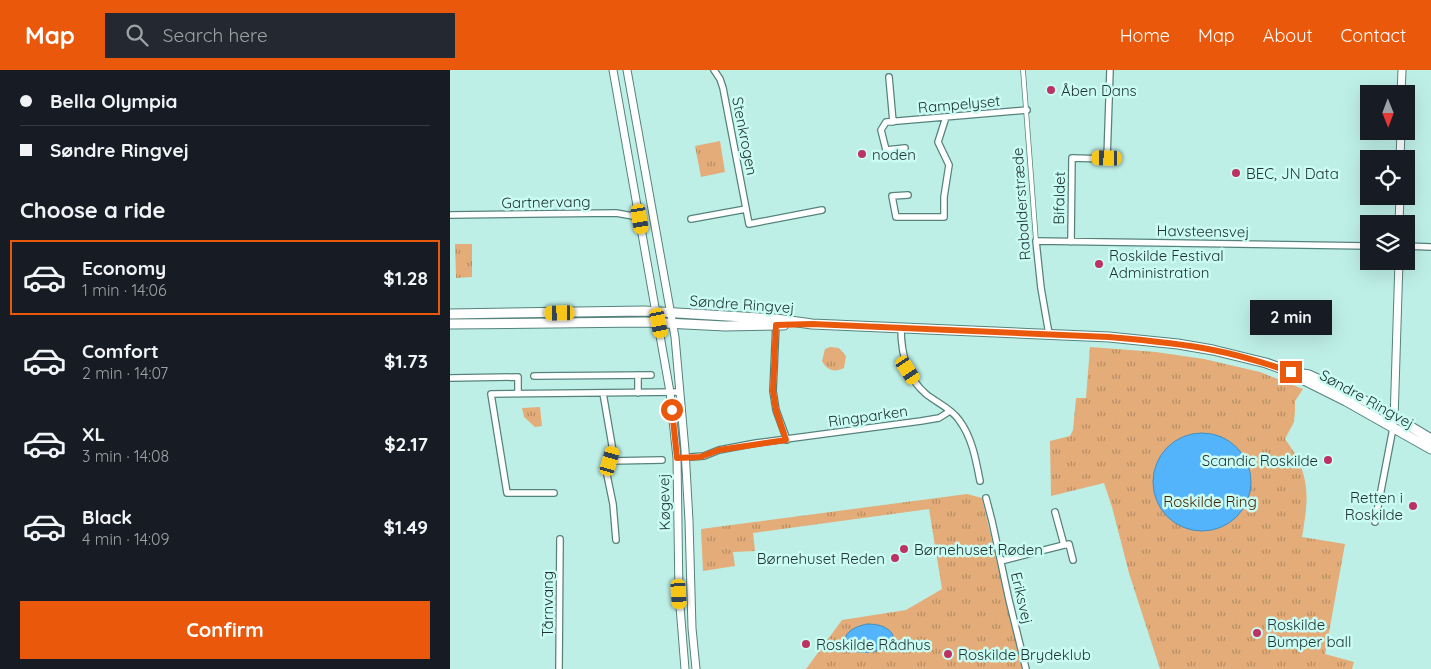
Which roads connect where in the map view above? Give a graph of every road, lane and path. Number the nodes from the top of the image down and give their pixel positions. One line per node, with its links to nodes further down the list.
1 (613, 70): 17 (street, Køgevej)
2 (627, 70): 26 (street, Køgevej)
3 (714, 70): 14 (street, Stenkrogen)
4 (1024, 70): 9 (street, Rabalderstræde)
5 (1110, 70): 20 (street, Bifaldet)
6 (1402, 70): 8 (street)
7 (889, 77): 11 (street)
8 (1401, 85)
9 (1027, 110): 10 (street, Rampelyset); 19 (street, Rabalderstræde)
10 (946, 117): 11 (street, Rampelyset); 13 (street)
11 (893, 122): 12 (street)
12 (905, 148)
13 (908, 195)
14 (746, 209): 15 (street); 18 (street)
15 (822, 210)
16 (450, 215): 17 (street, Gartnervang)
17 (640, 219): 25 (street, Køgevej)
18 (691, 219)
19 (1036, 241): 20 (street, Havsteensvej); 33 (street, Rabalderstræde)
20 (1071, 242): 21 (street, Havsteensvej)
21 (1360, 246)
22 (1415, 246): 23 (street)
23 (1431, 247)
24 (1399, 270): 45 (street)
25 (657, 312): 26 (main road, Søndre Ringvej); 27 (main road, Søndre Ringvej); 29 (street, Køgevej)
26 (670, 312): 28 (main road, Søndre Ringvej); 30 (street, Køgevej)
27 (450, 314)
28 (776, 322): 30 (main road, Søndre Ringvej); 32 (main road, Søndre Ringvej); 48 (street)
29 (659, 323): 30 (main road, Søndre Ringvej); 31 (main road, Søndre Ringvej); 39 (street, Køgevej)
30 (673, 323): 40 (street, Køgevej)
31 (450, 324)
32 (901, 328): 33 (main road, Søndre Ringvej); 44 (street, Ringparken)
33 (1049, 334): 34 (main road, Søndre Ringvej)
34 (1291, 372): 45 (main road, Søndre Ringvej); 46 (main road, Søndre Ringvej)
35 (638, 375): 36 (street); 37 (street); 42 (street)
36 (652, 375)
37 (534, 376)
38 (450, 378): 43 (street)
39 (670, 392): 40 (street); 42 (street); 51 (street, Køgevej)
40 (680, 392): 50 (street, Køgevej)
41 (604, 393): 42 (street); 43 (street); 53 (street)
42 (638, 393)
43 (518, 394): 55 (street)
44 (950, 411): 48 (street, Ringparken); 54 (street, Ringparken)
45 (1394, 417): 46 (street); 47 (main road, Søndre Ringvej)
46 (1393, 428): 49 (main road, Søndre Ringvej); 58 (street)
47 (1431, 439)
48 (786, 440): 50 (street, Ringparken)
49 (1431, 449)
50 (686, 457): 51 (street, Ringparken); 66 (street, Køgevej)
51 (677, 458): 65 (street, Køgevej)
52 (662, 460): 53 (street)
53 (610, 461): 60 (street)
54 (980, 481)
55 (554, 493)
56 (986, 498): 63 (street, Eriksvej)
57 (1056, 512): 61 (street)
58 (1375, 522)
59 (560, 539): 64 (street, Tårnvang)
60 (616, 540)
61 (1064, 545): 62 (street); 63 (street, Eriksvej)
62 (1074, 560)
63 (1001, 561): 67 (street, Eriksvej)
64 (559, 669)
65 (685, 669)
66 (696, 669)
67 (1026, 669)

